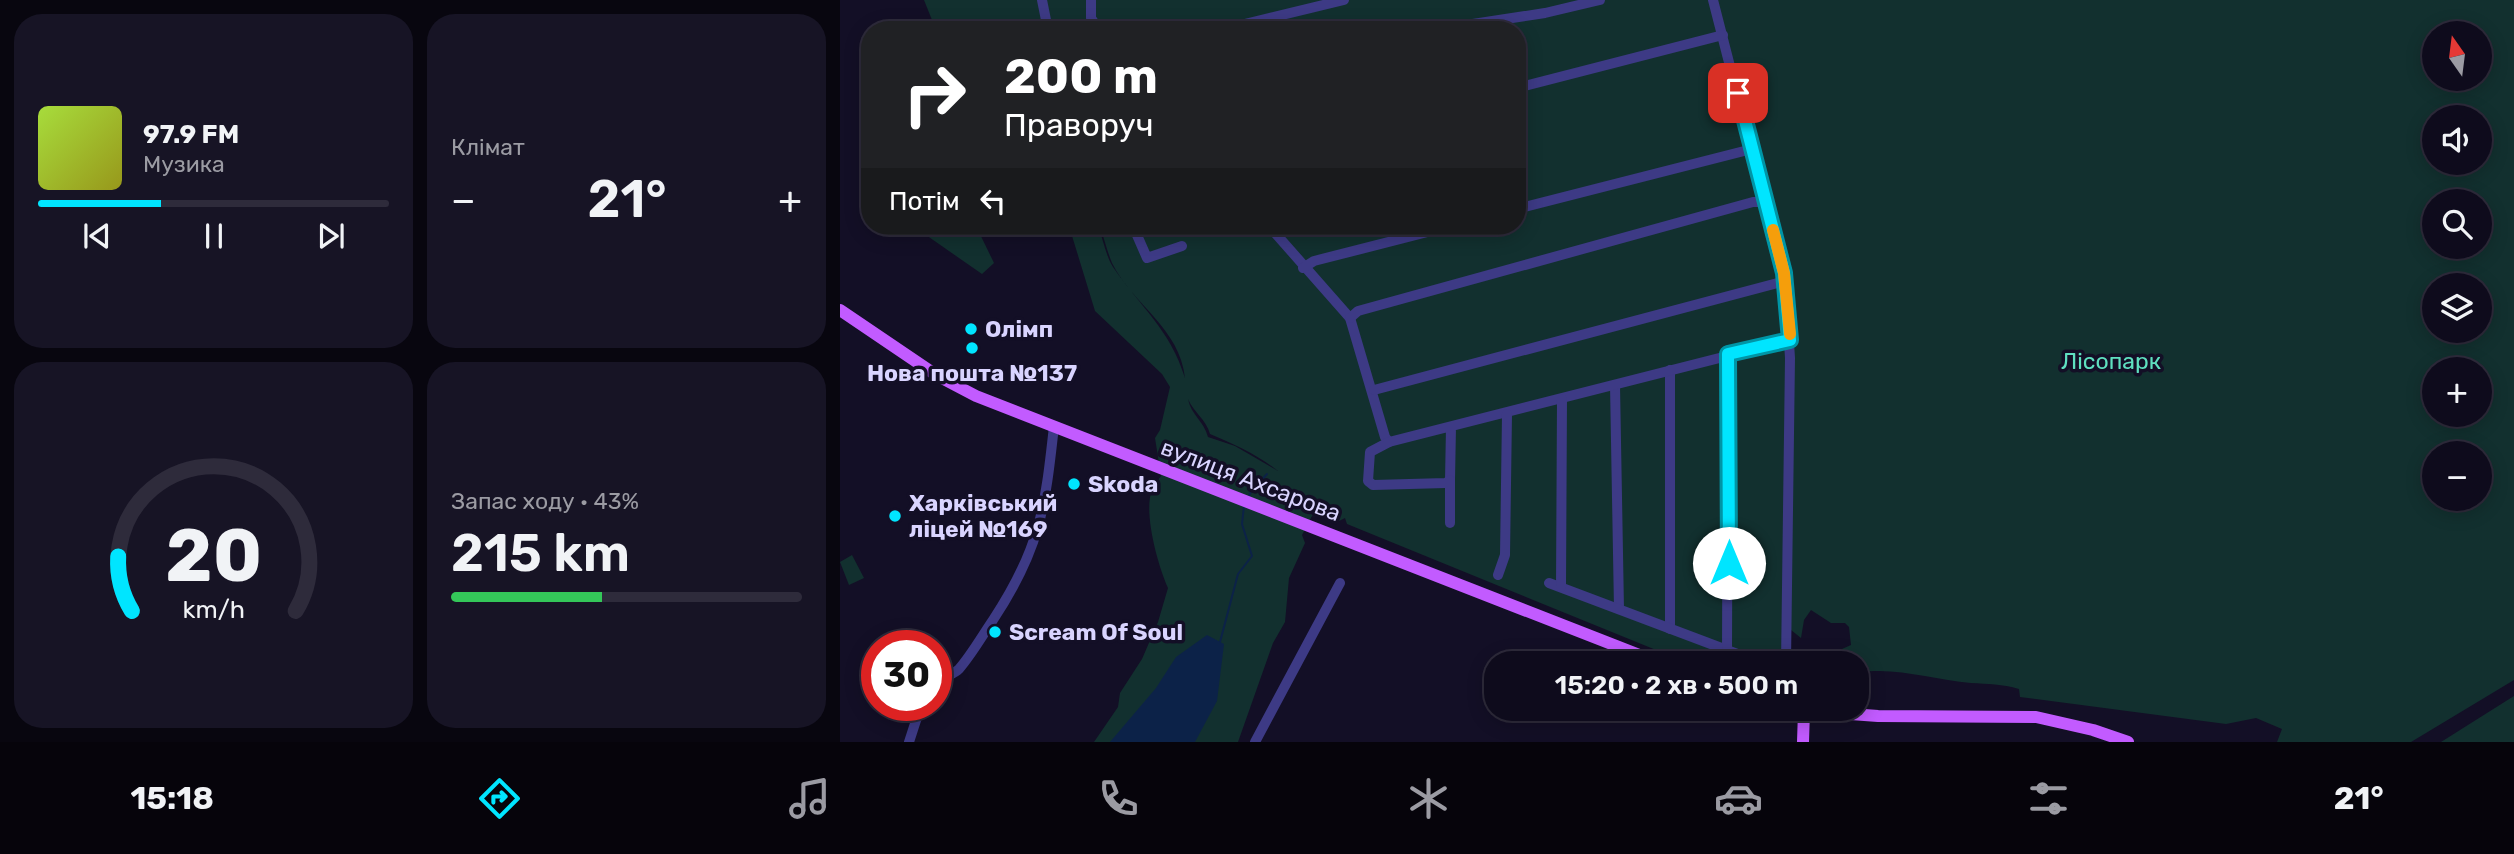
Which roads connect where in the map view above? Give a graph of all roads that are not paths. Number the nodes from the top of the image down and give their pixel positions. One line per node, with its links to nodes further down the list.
1 (1042, 0): 6 (street)
2 (1091, 0): 7 (street)
3 (1345, 0): 8 (street)
4 (1600, 0): 9 (street)
5 (1713, 0): 10 (street)
6 (1046, 21)
7 (1093, 21)
8 (1258, 21)
9 (1492, 21)
10 (1723, 35): 11 (street); 12 (street)
11 (1526, 86)
12 (1752, 149): 13 (street); 14 (street)
13 (1766, 202): 20 (street); 22 (street)
14 (1526, 207)
15 (1137, 235): 18 (street)
16 (1276, 235): 19 (street)
17 (1416, 235): 19 (street)
18 (1182, 246)
19 (1303, 268): 22 (street)
20 (1785, 281): 23 (street); 27 (street)
21 (840, 310): 30 (main road, вулиця Ахсарова)
22 (1350, 318): 27 (street)
23 (1790, 340): 24 (street); 43 (street)
24 (1728, 354): 25 (street); 41 (street)
25 (1670, 370): 26 (street); 40 (street)
26 (1615, 385): 28 (street); 39 (street)
27 (1374, 390): 32 (street)
28 (1562, 399): 29 (street); 38 (street)
29 (1507, 414): 31 (street); 35 (street)
30 (1054, 426): 42 (main road, вулиця Ахсарова); 44 (street)
31 (1451, 427): 32 (street); 33 (street)
32 (1389, 442): 33 (street)
33 (1450, 480): 34 (street)
34 (1450, 523)
35 (1498, 575)
36 (1340, 583): 49 (street)
37 (1549, 583): 38 (street)
38 (1561, 587): 39 (street)
39 (1619, 608): 40 (street)
40 (1670, 629): 41 (street)
41 (1727, 650)
42 (1630, 651)
43 (1783, 651)
44 (952, 674)
45 (1869, 714): 51 (main road)
46 (916, 721): 48 (street)
47 (1804, 721): 50 (main road)
48 (909, 742)
49 (1255, 742)
50 (1803, 742)
51 (2128, 742)

